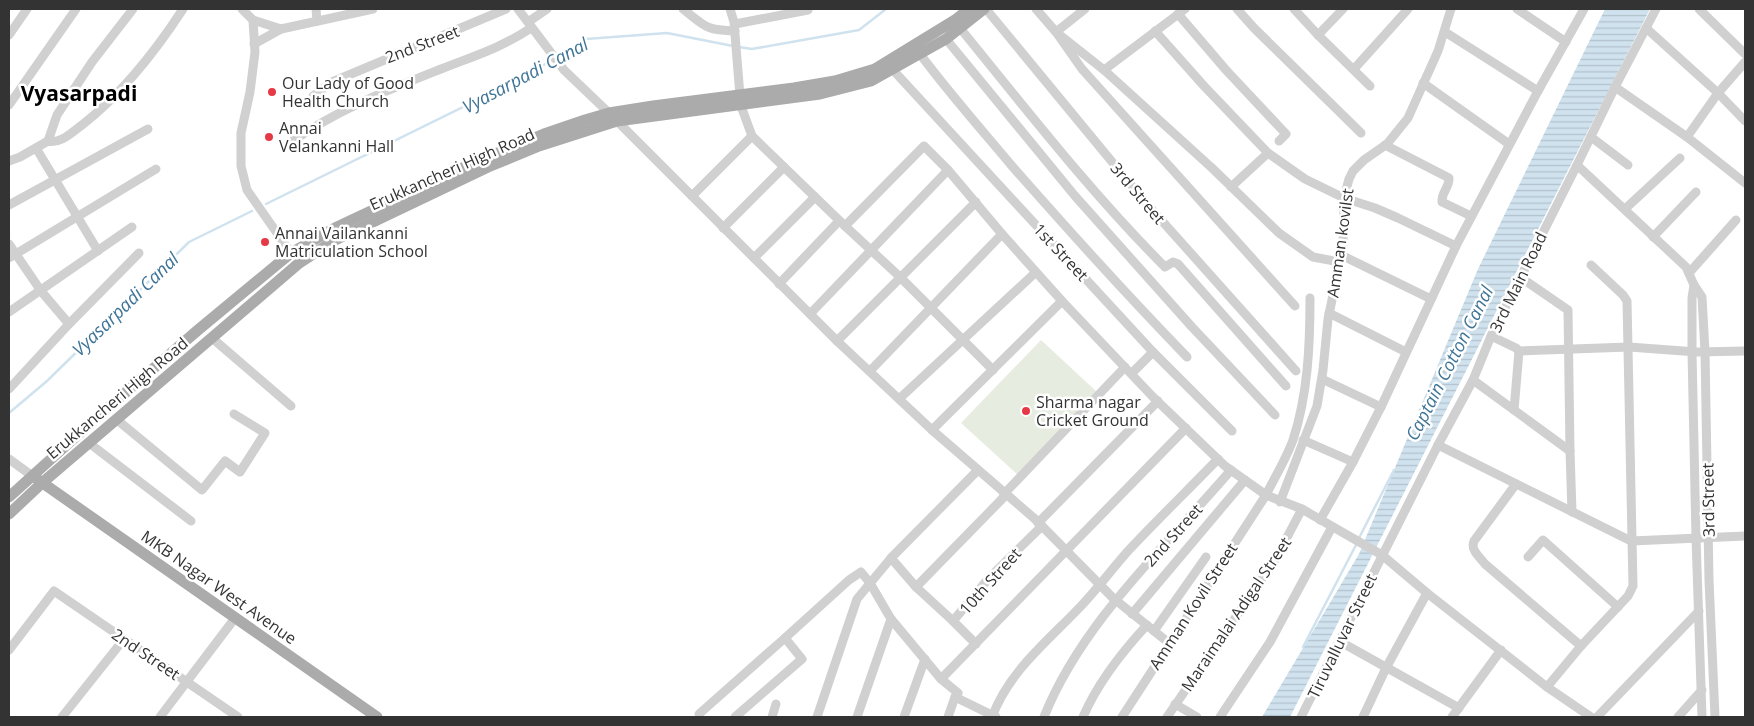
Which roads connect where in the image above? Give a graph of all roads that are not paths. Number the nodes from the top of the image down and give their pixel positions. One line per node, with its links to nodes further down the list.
1 (27, 9): 38 (street)
2 (76, 9): 56 (street)
3 (133, 9): 65 (street)
4 (183, 9): 65 (street)
5 (242, 9): 28 (street)
6 (316, 9): 29 (street)
7 (373, 9): 29 (street)
8 (506, 9): 54 (street, 2nd Street)
9 (518, 9): 30 (street)
10 (547, 9): 30 (street)
11 (683, 9): 31 (street)
12 (730, 9): 31 (street)
13 (969, 9): 55 (main road)
14 (985, 9): 32 (main road, Erukkancheri High Road); 138 (street, 3rd Street)
15 (1036, 9): 36 (street)
16 (1085, 9): 36 (street)
17 (1237, 9): 60 (street)
18 (1294, 9): 39 (street)
19 (1342, 9): 39 (street)
20 (1408, 9): 48 (street)
21 (1451, 9): 37 (street, Amman kovilst)
22 (1517, 9): 41 (street)
23 (1584, 9): 41 (street)
24 (1656, 9): 33 (street, 3rd Main Road)
25 (1699, 9): 44 (street)
26 (808, 10): 31 (street)
27 (1181, 11): 35 (street); 64 (street)
28 (253, 20): 34 (street); 42 (street)
29 (317, 22): 34 (street)
30 (530, 25): 57 (street); 66 (street)
31 (735, 28): 55 (street)
32 (960, 28): 40 (main road, Erukkancheri High Road); 141 (street)
33 (1646, 28): 51 (street, 3rd Main Road); 53 (street)
34 (282, 29): 42 (street)
35 (1155, 31): 47 (street); 70 (street)
36 (1056, 32): 47 (street); 116 (street)
37 (1444, 32): 49 (street, Amman kovilst); 52 (street)
38 (9, 34)
39 (1318, 35): 48 (street)
40 (946, 39): 43 (main road, Erukkancheri High Road); 149 (street)
41 (1566, 42): 52 (street)
42 (254, 44): 101 (street)
43 (920, 54): 46 (main road, Erukkancheri High Road); 134 (street)
44 (1745, 54)
45 (1745, 62): 53 (street)
46 (893, 70): 55 (main road, Erukkancheri High Road); 130 (street, 1st Street)
47 (1104, 70): 80 (street)
48 (1354, 70): 50 (street)
49 (1423, 83): 67 (street); 68 (street, Amman kovilst)
50 (1370, 86)
51 (1615, 87): 62 (street, 3rd Main Road); 63 (street)
52 (1538, 91): 67 (street)
53 (1718, 93): 58 (street); 63 (street)
54 (313, 96)
55 (741, 101): 57 (main road, Erukkancheri High Road); 61 (street)
56 (9, 105)
57 (613, 117): 82 (street); 101 (main road); 123 (main road, Erukkancheri High Road)
58 (1745, 121)
59 (148, 129): 78 (street)
60 (1361, 133)
61 (752, 136): 75 (street); 82 (street)
62 (1591, 137): 73 (street, 3rd Main Road); 74 (street)
63 (1687, 137): 79 (street)
64 (1279, 140)
65 (48, 141): 69 (street)
66 (290, 144)
67 (1509, 144): 88 (street)
68 (1385, 145): 84 (street, Amman kovilst); 88 (street)
69 (36, 148): 72 (street); 78 (street)
70 (1268, 153): 80 (street); 84 (street)
71 (1680, 158): 87 (street)
72 (9, 161)
73 (1577, 165): 87 (street, 3rd Street); 109 (street, 3rd Main Road)
74 (1628, 165)
75 (784, 167): 83 (street); 93 (street)
76 (156, 168): 89 (street)
77 (948, 170): 85 (street); 91 (street); 99 (street)
78 (55, 180): 86 (street); 89 (street)
79 (1745, 183)
80 (1231, 188): 104 (street)
81 (1696, 192): 95 (street)
82 (692, 196): 93 (street)
83 (815, 197): 91 (street); 103 (street)
84 (1344, 198): 97 (street); 104 (street, Amman kovilst)
85 (976, 202): 94 (street); 108 (street)
86 (9, 204)
87 (1625, 209): 95 (street, 3rd Street)
88 (1472, 216): 97 (street)
89 (76, 217): 98 (street); 102 (street)
90 (1736, 220): 107 (street)
91 (842, 224): 99 (street); 110 (street)
92 (132, 227): 98 (street)
93 (723, 228): 103 (street)
94 (1002, 234): 106 (street); 117 (street)
95 (1653, 237): 107 (street, 3rd Street)
96 (9, 244): 102 (street)
97 (1456, 246): 114 (street)
98 (98, 251): 112 (street)
99 (870, 251): 108 (street); 120 (street)
100 (139, 253): 121 (street)
101 (290, 253): 163 (main road)
102 (12, 256): 112 (street)
103 (754, 258): 110 (street)
104 (1340, 259): 114 (street); 119 (street, Amman kovilst)
105 (1591, 265): 126 (street)
106 (1036, 272): 115 (street); 125 (street)
107 (1689, 273): 111 (street, 3rd Street)
108 (900, 277): 117 (street); 124 (street)
109 (1520, 277): 122 (street, 3rd Main Road); 127 (street)
110 (779, 284): 120 (street)
111 (1694, 285): 132 (street, 3rd Street); 133 (street, 3rd Street)
112 (40, 291): 118 (street); 121 (street)
113 (1310, 298): 168 (street, Amman Kovil Street)
114 (1431, 299): 131 (street)
115 (1062, 301): 135 (street); 136 (street)
116 (1295, 306)
117 (931, 307): 125 (street); 137 (street)
118 (9, 312)
119 (1329, 313): 131 (street); 139 (street, Amman kovilst)
120 (810, 314): 124 (street)
121 (69, 324): 142 (street)
122 (1491, 336): 128 (street); 140 (street, 3rd Main Road)
123 (212, 338): 145 (street); 150 (main road, Erukkancheri High Road)
124 (837, 340): 137 (street)
125 (963, 340): 135 (street); 143 (street)
126 (1629, 347): 127 (street); 132 (street); 181 (street)
127 (1568, 348): 128 (street); 157 (street)
128 (1519, 350): 147 (street)
129 (1745, 351): 133 (street)
130 (1153, 352): 136 (street); 153 (street, 1st Street)
131 (1406, 352): 146 (street)
132 (1692, 352): 133 (street); 179 (street, 3rd Street)
133 (1705, 352): 180 (street, 3rd Street)
134 (1187, 357)
135 (993, 370): 152 (street)
136 (1128, 370): 144 (street); 167 (street)
137 (870, 371): 143 (street)
138 (1296, 371)
139 (1322, 379): 146 (street); 154 (street, Amman kovilst)
140 (1474, 380): 147 (street); 156 (street, 3rd Main Road)
141 (1286, 386)
142 (9, 388)
143 (900, 399): 152 (street)
144 (1158, 402): 151 (street); 176 (street, 10th Street)
145 (291, 406)
146 (1380, 407): 160 (street)
147 (1514, 410): 157 (street)
148 (234, 414): 150 (street)
149 (1275, 415)
150 (116, 419): 155 (main road, Erukkancheri High Road)
151 (1186, 428): 159 (street); 182 (street)
152 (932, 430): 161 (street)
153 (1232, 431)
154 (1304, 440): 160 (street); 170 (street, Amman kovilst)
155 (89, 443): 165 (main road, Erukkancheri High Road); 174 (street)
156 (1438, 445): 166 (street); 183 (street, 3rd Main Road)
157 (1570, 451): 172 (street)
158 (9, 459): 163 (street)
159 (1218, 459): 162 (street); 188 (street)
160 (1353, 462): 175 (street)
161 (978, 470): 167 (street); 186 (street)
162 (1231, 470): 164 (street); 191 (street, 2nd Street)
163 (31, 475): 165 (main road, MKB Nagar West Avenue); 169 (main road)
164 (1245, 480): 168 (street); 194 (street)
165 (42, 483): 173 (main road, Erukkancheri High Road); 195 (main road, MKB Nagar West Avenue)
166 (1516, 484): 172 (street); 204 (street)
167 (1004, 494): 176 (street); 189 (street)
168 (1266, 496): 170 (street); 202 (street, Amman Kovil Street)
169 (9, 497)
170 (1280, 502): 171 (street)
171 (1302, 509): 175 (street); 215 (street, Maraimalai Adigal Street)
172 (1572, 512): 181 (street)
173 (9, 514)
174 (191, 520)
175 (1320, 520): 177 (street)
176 (1040, 524): 182 (street); 197 (street, 10th Street)
177 (1332, 527): 183 (street); 234 (street)
178 (1745, 536): 180 (street)
179 (1696, 538): 180 (street); 181 (street); 193 (street, 3rd Street)
180 (1708, 538): 242 (street, 3rd Street)
181 (1632, 541): 192 (street)
182 (1066, 551): 188 (street); 203 (street)
183 (1379, 553): 190 (street); 201 (street, Tiruvalluvar Street)
184 (1206, 557): 198 (street)
185 (1528, 557): 192 (street)
186 (891, 558): 187 (street); 189 (street, 10th Street)
187 (870, 583): 196 (street); 199 (street); 224 (street)
188 (1100, 585): 191 (street); 228 (street)
189 (916, 587): 197 (street, 10th Street)
190 (1426, 593): 206 (street); 208 (street)
191 (1117, 601): 194 (street); 229 (street, 2nd Street)
192 (1618, 607): 204 (street)
193 (1699, 611): 212 (street, 3rd Street); 239 (street)
194 (1132, 614): 198 (street)
195 (235, 618): 210 (street); 221 (main road, MKB Nagar West Avenue)
196 (891, 619): 207 (street); 225 (street)
197 (953, 621): 203 (street)
198 (1150, 628): 202 (street); 230 (street)
199 (785, 638): 217 (street); 222 (street)
200 (124, 639): 205 (street, 2nd Street); 210 (street, 2nd Street); 218 (street)
201 (1339, 641): 208 (street); 235 (street, Tiruvalluvar Street)
202 (1169, 643): 231 (street, Amman Kovil Street)
203 (976, 644): 209 (street)
204 (1581, 646): 211 (street)
205 (9, 650)
206 (1501, 650): 211 (street); 216 (street)
207 (925, 659): 209 (street); 226 (street)
208 (1386, 668): 216 (street); 236 (street)
209 (941, 679): 213 (street)
210 (187, 682): 219 (street); 220 (street, 2nd Street)
211 (1547, 687): 238 (street)
212 (1702, 690): 240 (street); 241 (street, 3rd Street)
213 (955, 697): 227 (street); 228 (street)
214 (776, 704): 223 (street)
215 (1175, 704): 232 (street, Maraimalai Adigal Street); 233 (street)
216 (1459, 708): 237 (street)
217 (698, 716)
218 (62, 717)
219 (160, 717)
220 (238, 717)
221 (377, 717)
222 (735, 717)
223 (772, 717)
224 (817, 717)
225 (858, 717)
226 (904, 717)
227 (948, 717)
228 (993, 717)
229 (1044, 717)
230 (1082, 717)
231 (1122, 717)
232 (1167, 717)
233 (1196, 717)
234 (1220, 717)
235 (1301, 717)
236 (1362, 717)
237 (1452, 717)
238 (1591, 717)
239 (1597, 717)
240 (1678, 717)
241 (1702, 717)
242 (1715, 717)

